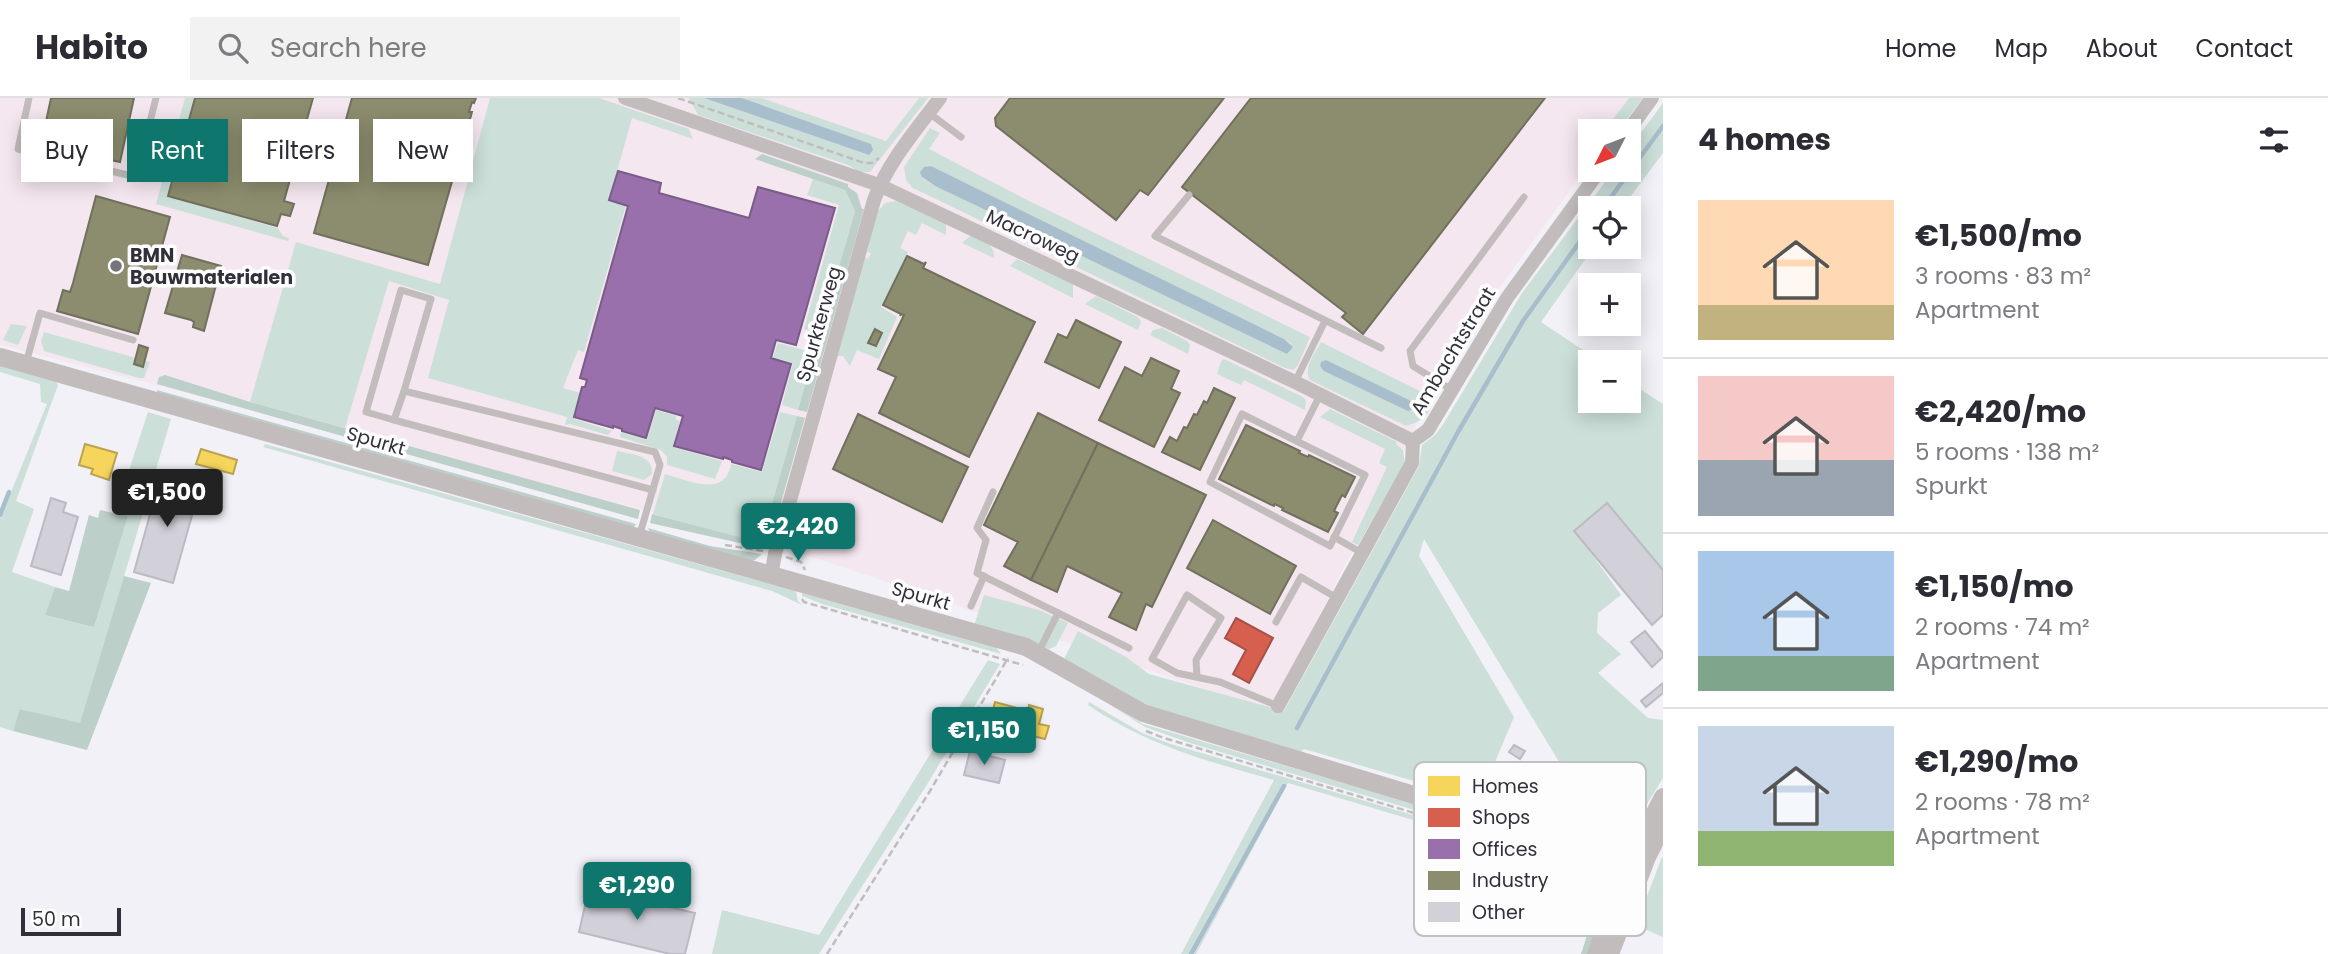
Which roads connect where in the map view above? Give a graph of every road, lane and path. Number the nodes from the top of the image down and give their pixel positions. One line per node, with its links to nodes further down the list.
1 (29, 98): 2 (lane)
2 (156, 98)
3 (625, 98): 12 (street, Macroweg)
4 (678, 98): 10 (path)
5 (940, 98): 7 (street, Spurkterweg)
6 (1652, 98): 8 (street)
7 (929, 113): 9 (lane); 12 (street, Spurkterweg)
8 (1637, 119)
9 (961, 136)
10 (886, 149)
11 (1591, 182): 21 (street, Ambachtstraat)
12 (879, 185): 20 (street, Macroweg); 32 (street, Spurkterweg)
13 (1189, 195): 15 (lane)
14 (1524, 197): 21 (lane)
15 (1325, 321): 17 (lane); 20 (lane)
16 (134, 340): 19 (lane)
17 (1381, 348)
18 (0, 357): 19 (street, Spurkt)
19 (26, 363): 30 (street, Spurkt)
20 (1295, 382): 23 (street, Macroweg)
21 (1452, 390): 26 (street, Ambachtstraat)
22 (404, 391): 24 (lane); 24 (lane); 27 (lane)
23 (1320, 394): 25 (lane); 26 (street, Macroweg)
24 (394, 420): 27 (lane)
25 (1297, 441): 29 (lane); 29 (lane)
26 (1413, 441): 31 (street, Ambachtstraat)
27 (653, 490): 30 (lane)
28 (992, 492): 33 (lane)
29 (1334, 537): 31 (lane)
30 (639, 538): 32 (street, Spurkt)
31 (1362, 553): 34 (street, Ambachtstraat)
32 (771, 576): 38 (street, Spurkt)
33 (984, 576): 35 (lane); 36 (lane)
34 (1337, 598): 37 (lane); 42 (street, Ambachtstraat)
35 (971, 606)
36 (1058, 612): 39 (lane); 40 (lane)
37 (1276, 622)
38 (1013, 644): 40 (street, Spurkt); 50 (path)
39 (1129, 648)
40 (1038, 653): 43 (street, Spurkt)
41 (1197, 677): 41 (lane); 42 (lane)
42 (1278, 706)
43 (1414, 795)
44 (1663, 797): 46 (street)
45 (1663, 826): 47 (street)
46 (1646, 837)
47 (1646, 845)
48 (1604, 936): 51 (street)
49 (1615, 936): 52 (street)
50 (827, 954)
51 (1596, 954)
52 (1610, 954)

